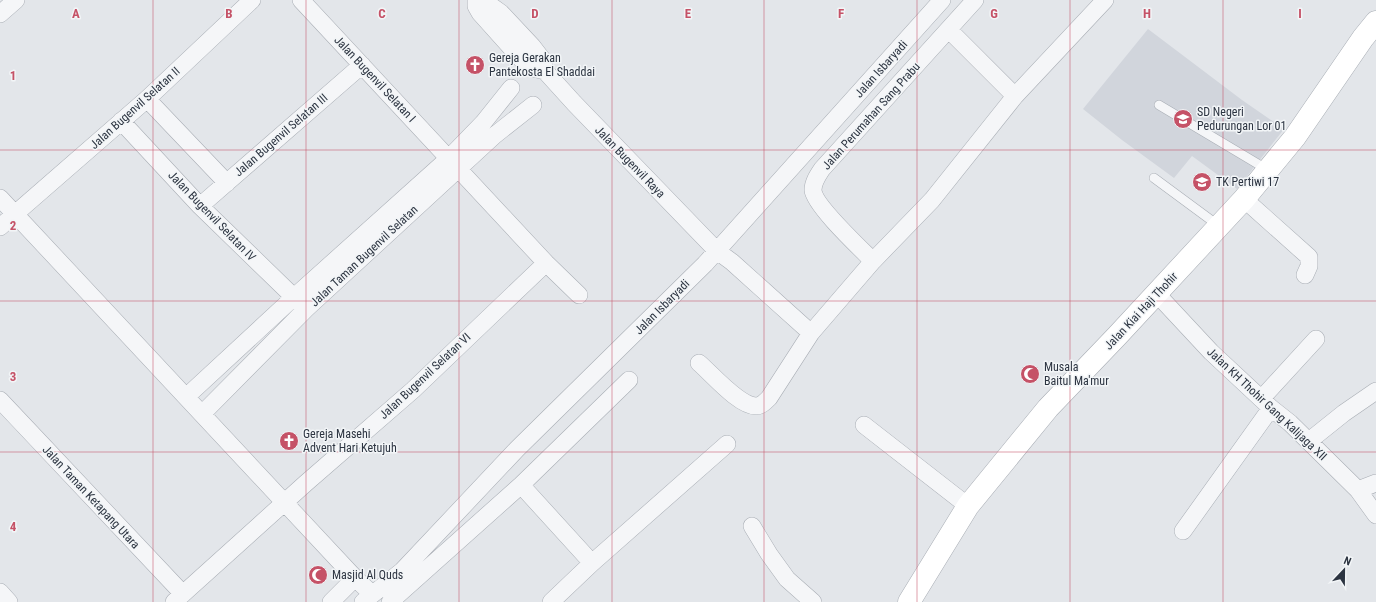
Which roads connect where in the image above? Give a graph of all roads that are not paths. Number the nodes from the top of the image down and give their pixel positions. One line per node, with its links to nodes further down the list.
1 (16, 0): 9 (street)
2 (252, 0): 16 (street, Jalan Bugenvil Selatan II)
3 (301, 0): 12 (street, Jalan Bugenvil Selatan I)
4 (476, 0): 13 (street, Jalan Bugenvil Raya)
5 (483, 0): 13 (street, Jalan Bugenvil Raya)
6 (942, 0): 30 (street, Jalan Isbaryadi)
7 (975, 0): 11 (street, Jalan Perumahan Sang Prabu)
8 (1105, 0): 15 (street)
9 (0, 14)
10 (1376, 22): 21 (street, Jalan Kiai Haji Thohir)
11 (949, 30): 15 (street); 31 (street, Jalan Perumahan Sang Prabu)
12 (362, 65): 20 (street, Jalan Bugenvil Selatan I); 23 (street, Jalan Bugenvil Selatan III)
13 (545, 70): 30 (street, Jalan Bugenvil Raya)
14 (512, 88): 20 (street, Jalan Taman Bugenvil Selatan)
15 (1015, 96): 31 (street)
16 (147, 99): 19 (street, Jalan Bugenvil Selatan II); 23 (street)
17 (533, 105): 20 (street, Jalan Taman Bugenvil Selatan)
18 (1159, 105): 21 (lane)
19 (121, 121): 26 (street, Jalan Bugenvil Selatan IV); 27 (street, Jalan Bugenvil Selatan II)
20 (454, 163): 32 (street); 36 (street, Jalan Taman Bugenvil Selatan); 37 (street, Jalan Taman Bugenvil Selatan)
21 (1268, 170): 25 (street, Jalan Kiai Haji Thohir)
22 (1154, 178): 28 (lane)
23 (227, 183): 26 (street, Jalan Bugenvil Selatan III)
24 (0, 198): 27 (street)
25 (1244, 199): 28 (street, Jalan Kiai Haji Thohir); 33 (street)
26 (200, 206): 36 (street, Jalan Bugenvil Selatan IV)
27 (14, 214): 29 (street, Jalan Bugenvil Selatan II); 43 (street)
28 (1219, 226): 34 (street, Jalan Kiai Haji Thohir)
29 (0, 227)
30 (716, 251): 38 (street); 61 (street, Jalan Isbaryadi)
31 (873, 262): 38 (street)
32 (546, 263): 35 (street); 53 (street, Jalan Bugenvil Selatan VI)
33 (1305, 275)
34 (1156, 293): 45 (street, Jalan KH Thohir Gang Kalijaga XII); 54 (street, Jalan Kiai Haji Thohir)
35 (579, 295)
36 (293, 298): 37 (street, Jalan Bugenvil Selatan IV); 43 (street, Jalan Taman Bugenvil Selatan)
37 (306, 309): 46 (street, Jalan Taman Bugenvil Selatan)
38 (812, 333): 40 (street)
39 (1316, 340): 45 (street)
40 (699, 363)
41 (629, 380): 51 (street)
42 (1376, 391): 48 (street)
43 (186, 397): 46 (street)
44 (0, 400): 62 (street, Jalan Taman Ketapang Utara)
45 (1266, 403): 48 (street, Jalan KH Thohir Gang Kalijaga XII); 57 (street)
46 (202, 414): 53 (street)
47 (864, 425): 54 (street)
48 (1309, 442): 52 (street, Jalan KH Thohir Gang Kalijaga XII)
49 (727, 444): 58 (street)
50 (1376, 483): 52 (street)
51 (521, 485): 58 (street); 65 (street)
52 (1358, 490): 55 (street, Jalan KH Thohir Gang Kalijaga XII)
53 (284, 503): 59 (street); 62 (street, Jalan Bugenvil Selatan VI)
54 (968, 506): 68 (street, Jalan Kiai Haji Thohir)
55 (1376, 515)
56 (752, 526): 67 (street)
57 (1183, 532)
58 (592, 563): 66 (street)
59 (355, 578): 61 (street); 64 (street)
60 (0, 592): 63 (street)
61 (370, 597): 65 (street)
62 (178, 598)
63 (9, 602)
64 (331, 602)
65 (390, 602)
66 (551, 602)
67 (813, 602)
68 (909, 602)

